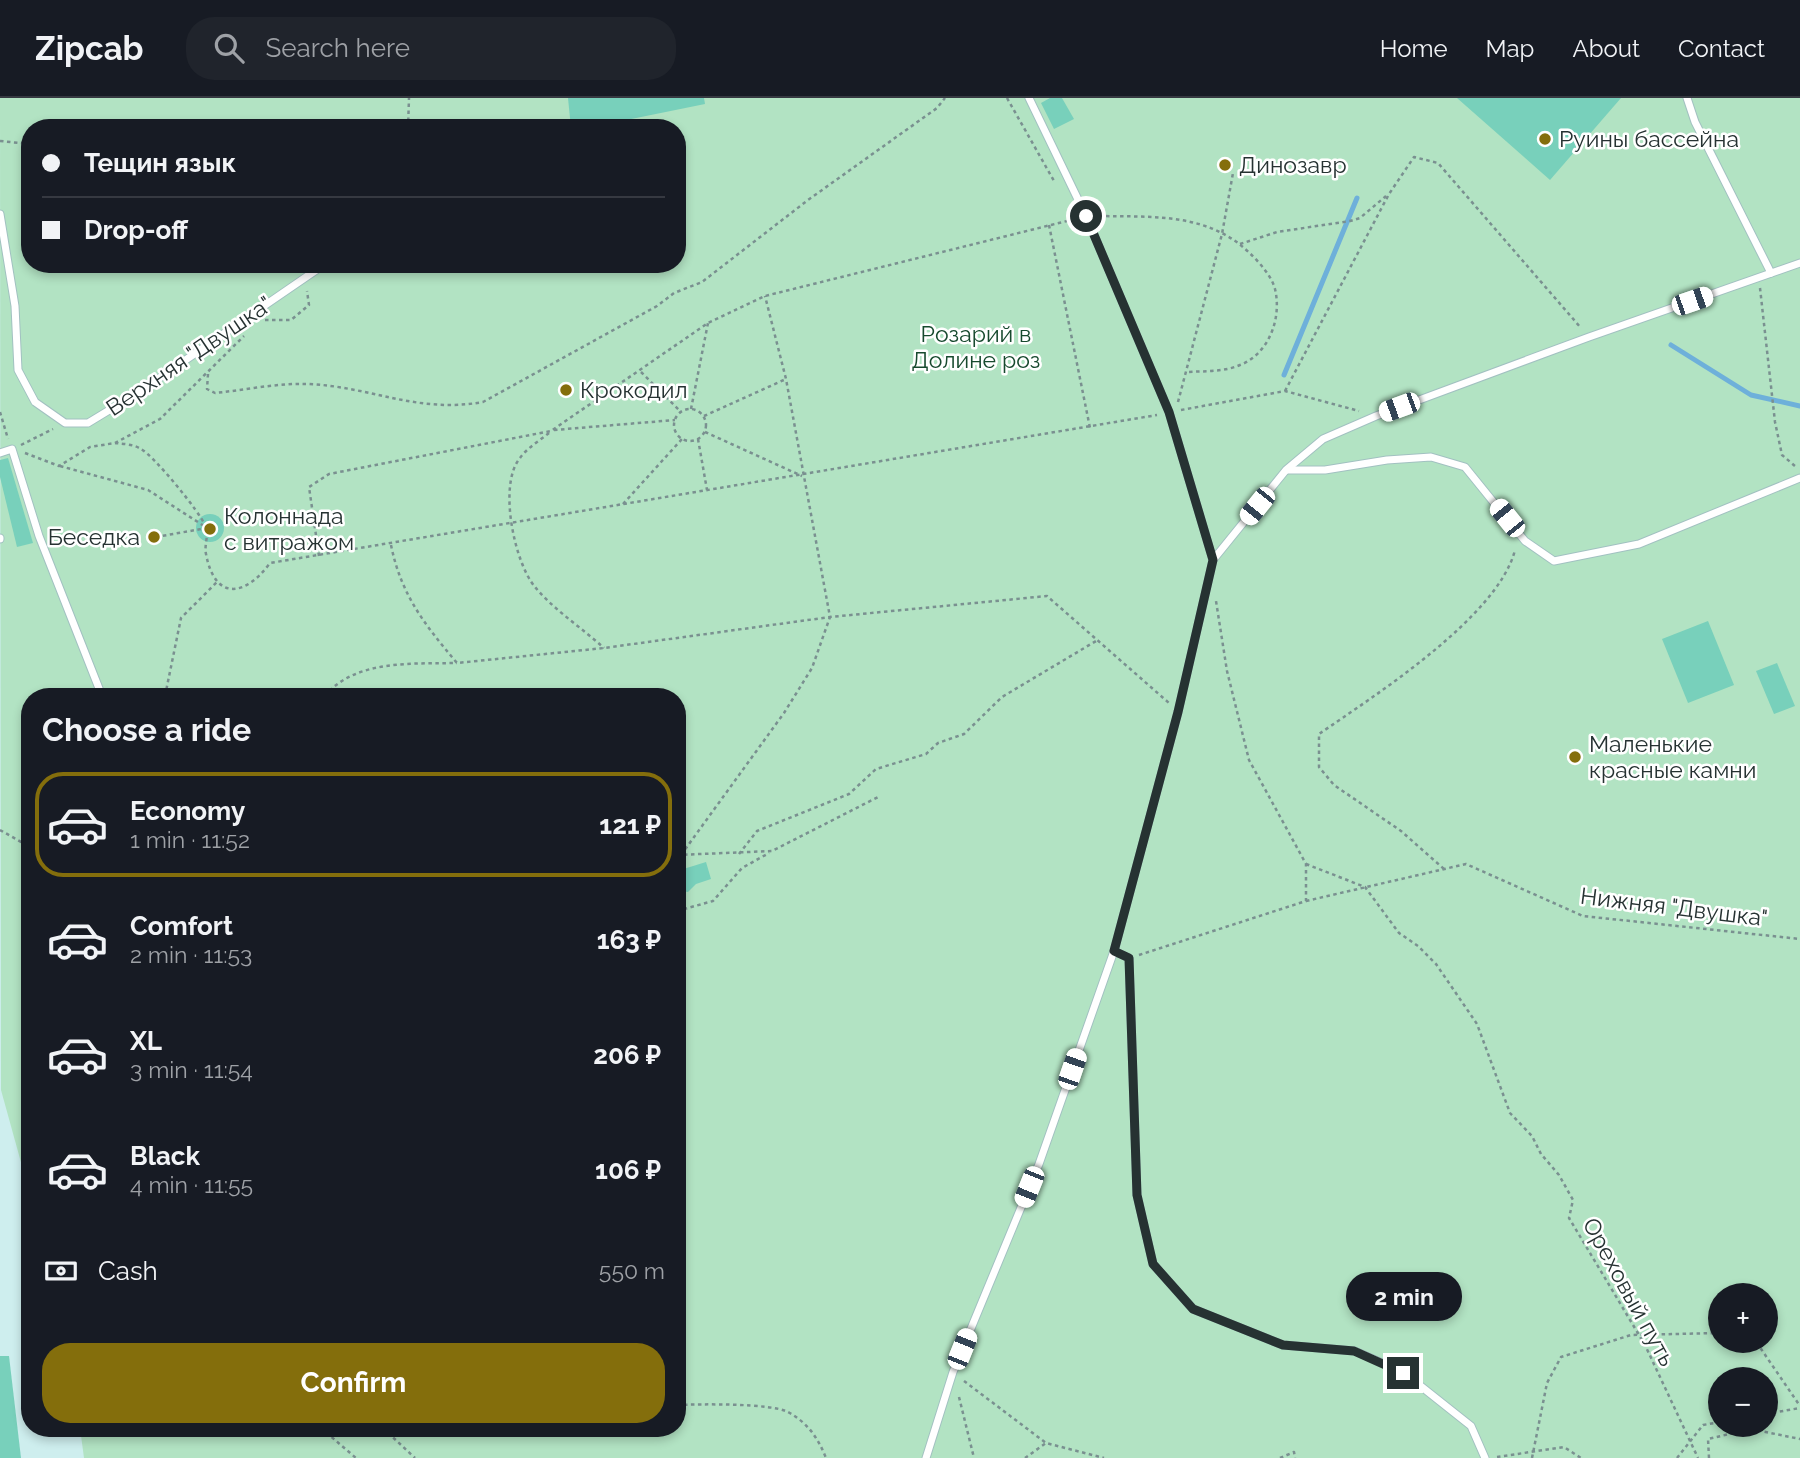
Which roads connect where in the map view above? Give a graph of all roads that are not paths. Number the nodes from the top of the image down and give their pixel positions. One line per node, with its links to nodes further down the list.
1 (1029, 98): 10 (lane)
2 (1687, 98): 6 (lane)
3 (0, 214): 5 (lane, Верхняя "Двушка")
4 (1800, 263): 6 (lane)
5 (313, 273)
6 (1771, 273): 8 (lane)
7 (0, 453): 11 (lane)
8 (1286, 470): 9 (lane); 10 (lane)
9 (1800, 478)
10 (1213, 560): 12 (lane)
11 (100, 688)
12 (1114, 951): 13 (lane); 14 (lane)
13 (926, 1458)
14 (1485, 1458)

